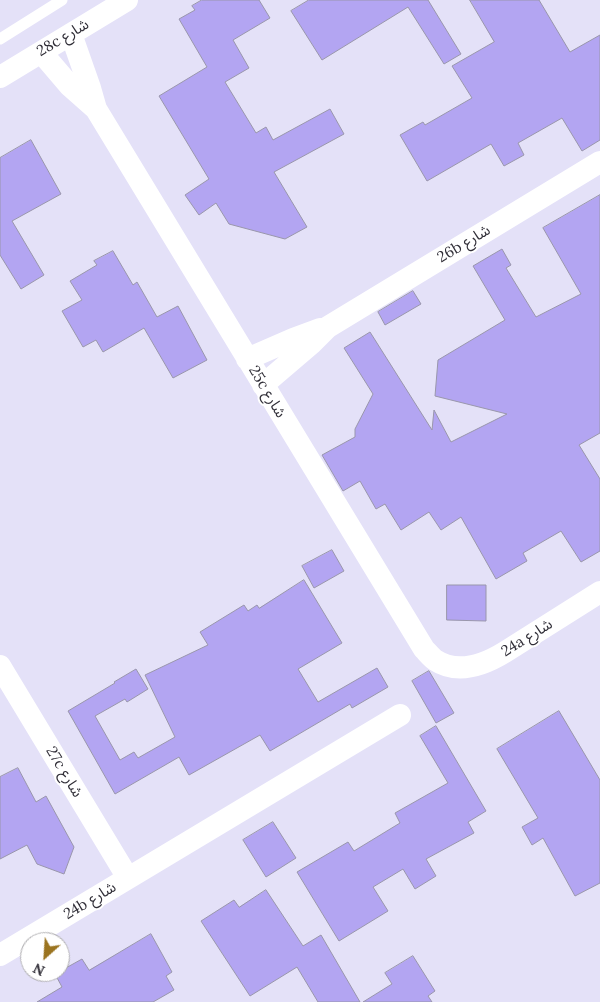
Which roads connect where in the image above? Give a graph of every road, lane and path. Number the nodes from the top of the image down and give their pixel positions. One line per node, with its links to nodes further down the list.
1 (62, 0): 4 (lane)
2 (127, 0): 3 (street, 28c شارع)
3 (71, 34): 5 (street, 28c شارع); 7 (street, 25c شارع)
4 (0, 39)
5 (41, 52): 6 (street, 28c شارع); 7 (street, 25c شارع)
6 (0, 77)
7 (96, 109): 10 (street, 25c شارع)
8 (600, 162): 9 (street, 26b شارع)
9 (328, 327): 10 (street, 26b شارع); 11 (street, 26b شارع)
10 (247, 359): 11 (street, 25c شارع)
11 (263, 385): 14 (street, 25c شارع)
12 (600, 592): 14 (street, 24a شارع)
13 (0, 666): 16 (street, 27c شارع)
14 (448, 666)
15 (400, 715): 16 (street, 24b شارع)
16 (128, 878): 17 (street, 24b شارع)
17 (0, 955)

